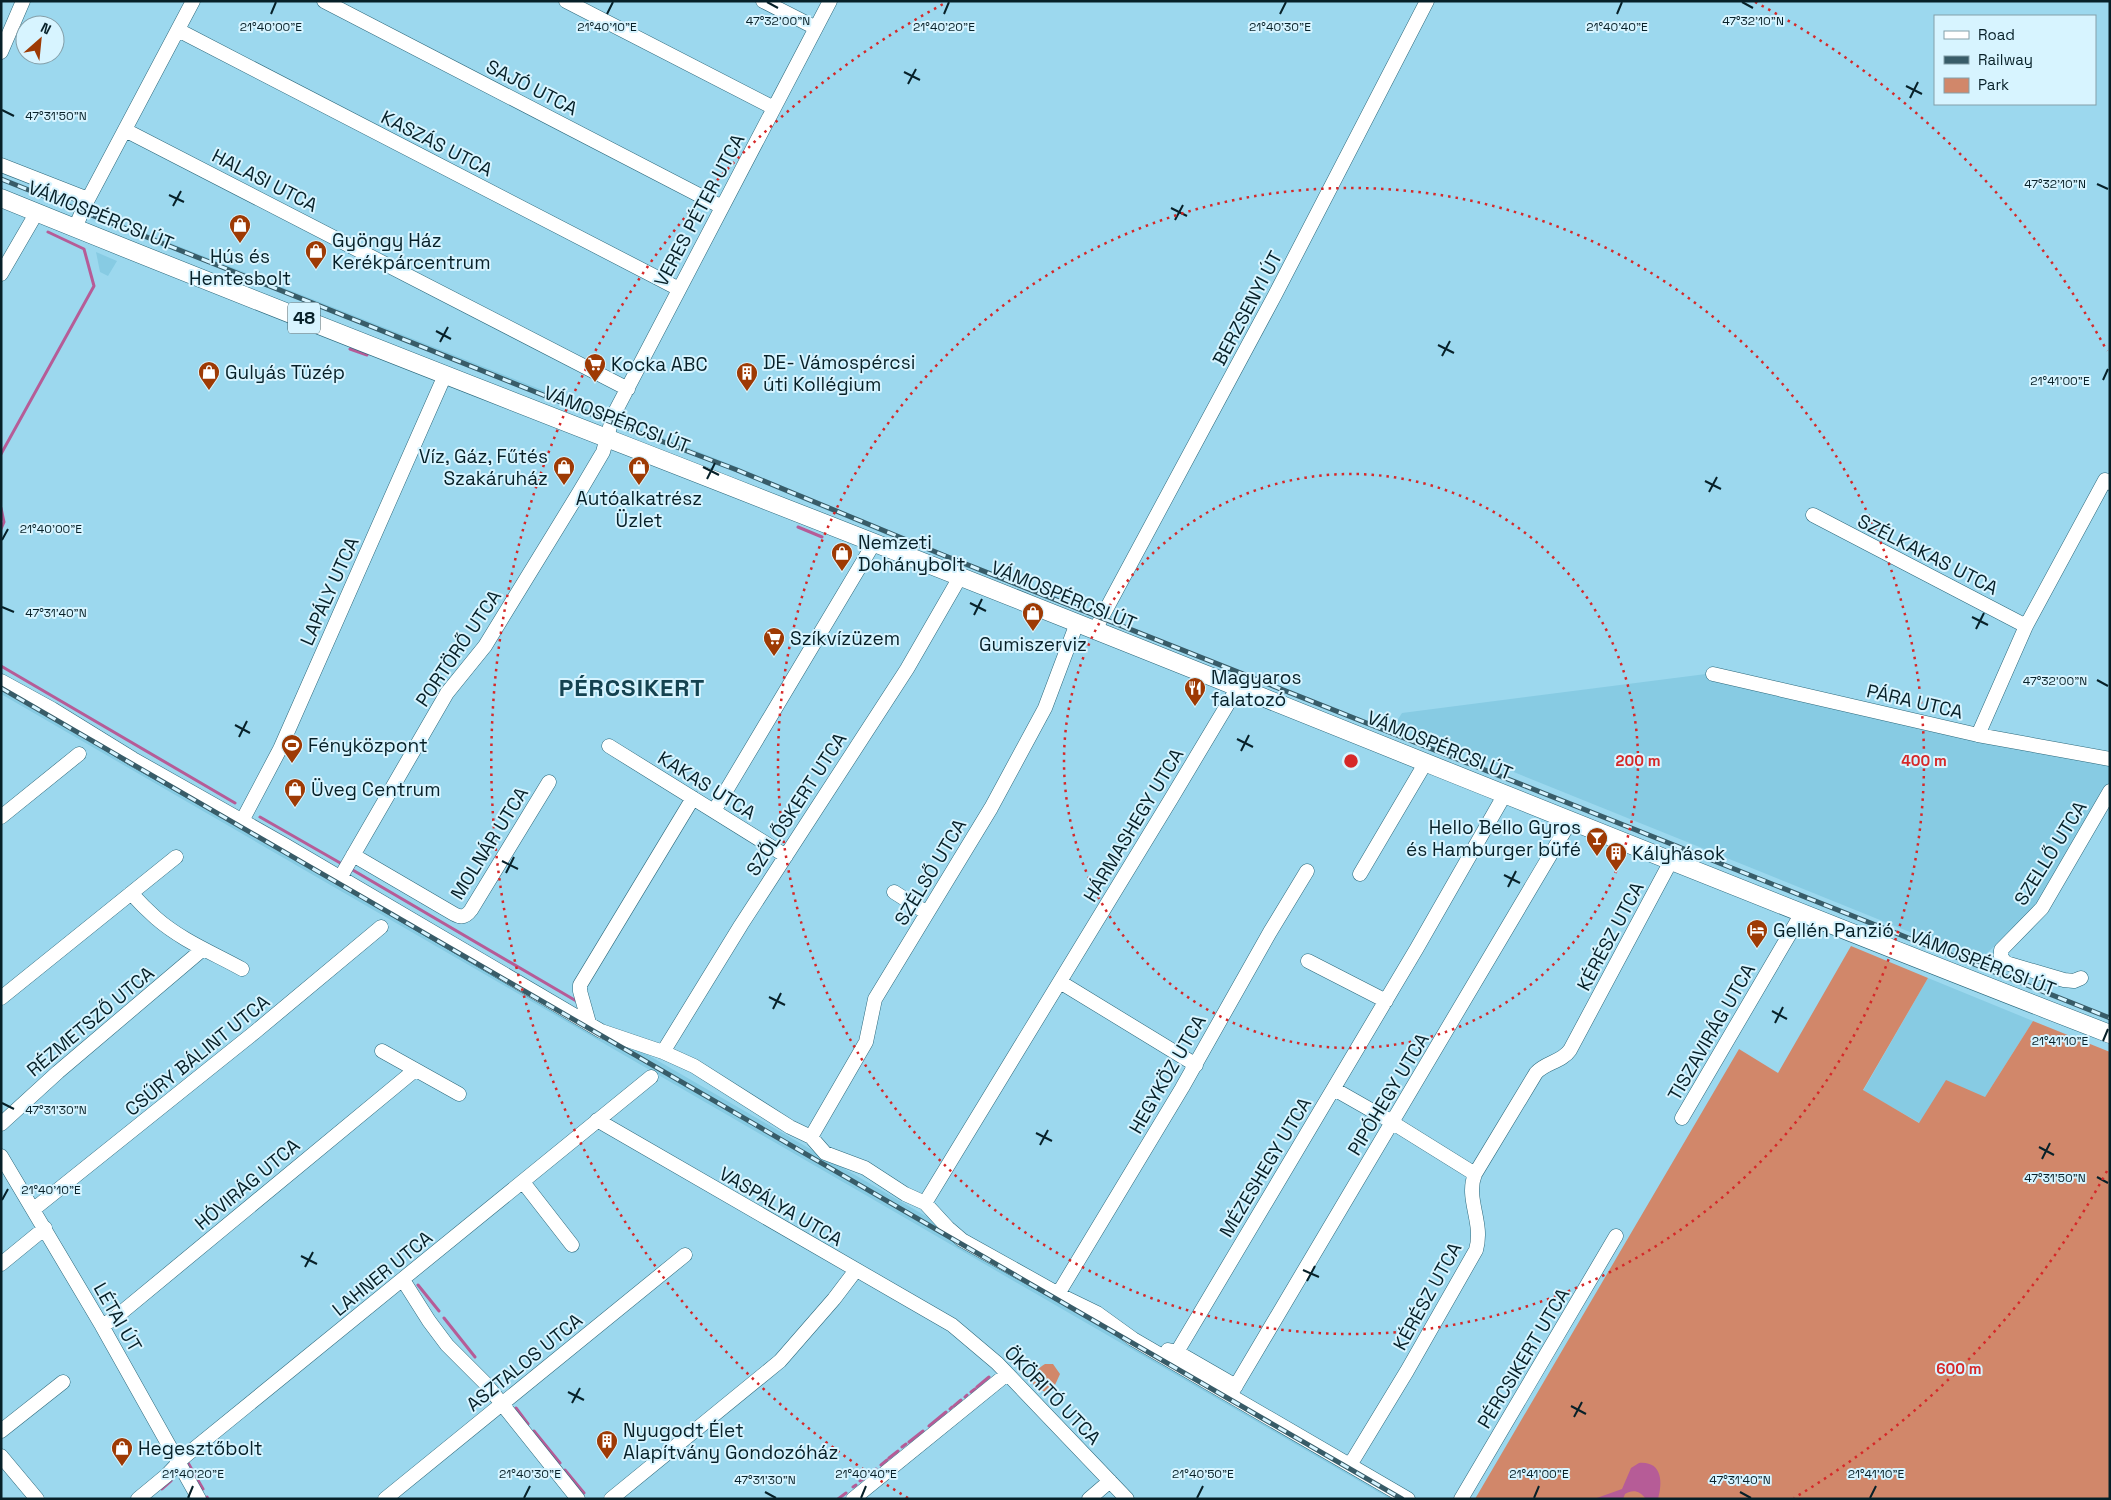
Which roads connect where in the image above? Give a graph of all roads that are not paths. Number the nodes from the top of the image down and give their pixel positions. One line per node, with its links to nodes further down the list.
1 (23, 1): 10 (street)
2 (193, 1): 9 (street)
3 (324, 1): 16 (street, SAJÓ UTCA)
4 (566, 1): 11 (street)
5 (763, 1): 8 (street)
6 (830, 1): 8 (street, VERES PÉTER UTCA)
7 (1427, 1): 30 (street, BERZSENYI ÚT)
8 (816, 28): 11 (street, VERES PÉTER UTCA)
9 (178, 30): 12 (street); 20 (street, KASZÁS UTCA)
10 (1, 52)
11 (774, 108): 16 (street, VERES PÉTER UTCA)
12 (125, 130): 15 (street); 22 (street, HALASI UTCA)
13 (1, 165): 15 (street, VÁMOSPÉRCSI ÚT)
14 (1, 198): 17 (main road, VÁMOSPÉRCSI ÚT / 48)
15 (88, 199): 18 (street)
16 (722, 207): 20 (street, VERES PÉTER UTCA)
17 (37, 212): 18 (main road, VÁMOSPÉRCSI ÚT / 48); 19 (street)
18 (75, 228): 21 (main road, VÁMOSPÉRCSI ÚT / 48)
19 (1, 274)
20 (680, 289): 22 (street, VERES PÉTER UTCA)
21 (445, 375): 23 (main road, VÁMOSPÉRCSI ÚT / 48); 46 (street, LAPÁLY UTCA)
22 (628, 388): 23 (street, VERES PÉTER UTCA)
23 (606, 439): 26 (main road, VÁMOSPÉRCSI ÚT / 48); 47 (street, PORTÖRŐ UTCA)
24 (2107, 481): 29 (street)
25 (1813, 515): 29 (street, SZÉLKAKAS UTCA)
26 (874, 542): 27 (main road, VÁMOSPÉRCSI ÚT / 48); 43 (street)
27 (960, 577): 28 (main road, VÁMOSPÉRCSI ÚT / 48); 48 (street, SZŐLŐSKERT UTCA)
28 (1078, 623): 30 (main road, VÁMOSPÉRCSI ÚT / 48); 56 (street, SZÉLSŐ UTCA)
29 (2026, 626): 34 (street)
30 (1095, 630): 33 (main road, VÁMOSPÉRCSI ÚT / 48)
31 (1713, 674): 34 (street, PÁRA UTCA)
32 (1, 681): 46 (street)
33 (1238, 687): 38 (main road, VÁMOSPÉRCSI ÚT / 48); 63 (street, HÁRMASHEGY UTCA)
34 (1978, 735): 37 (street, PÁRA UTCA)
35 (609, 746): 42 (street, KAKAS UTCA)
36 (79, 754): 44 (street)
37 (2110, 759)
38 (1426, 762): 41 (main road, VÁMOSPÉRCSI ÚT / 48); 52 (street)
39 (549, 782): 47 (street, MOLNÁR UTCA)
40 (2110, 791): 62 (street, SZELLŐ UTCA)
41 (1505, 794): 45 (main road, VÁMOSPÉRCSI ÚT / 48); 65 (street, MÉZESHEGY UTCA)
42 (693, 798): 43 (street, KAKAS UTCA); 66 (street)
43 (714, 811): 48 (street, KAKAS UTCA)
44 (1, 817)
45 (1571, 820): 50 (main road, VÁMOSPÉRCSI ÚT / 48); 77 (street, PIPÓHEGY UTCA)
46 (242, 821): 53 (street)
47 (353, 855): 53 (street, PORTÖRŐ UTCA)
48 (786, 856): 69 (street, SZŐLŐSKERT UTCA)
49 (176, 857): 55 (street)
50 (1671, 861): 57 (main road, VÁMOSPÉRCSI ÚT / 48); 81 (street, KÉRÉSZ UTCA)
51 (1307, 871): 70 (street, HEGYKÖZ UTCA)
52 (1360, 874)
53 (340, 878): 66 (street)
54 (894, 892): 56 (street)
55 (131, 893): 59 (street); 64 (street)
56 (928, 913): 79 (street, SZÉLSŐ UTCA)
57 (1802, 913): 67 (main road, VÁMOSPÉRCSI ÚT / 48); 75 (street, TISZAVIRÁG UTCA)
58 (381, 927): 84 (street, CSŰRY BÁLINT UTCA)
59 (204, 949): 61 (street); 78 (street, RÉZMETSZŐ UTCA)
60 (1308, 961): 65 (street)
61 (242, 969)
62 (2081, 978)
63 (1060, 982): 70 (street); 83 (street, HÁRMASHEGY UTCA)
64 (1, 998)
65 (1386, 1001): 73 (street, MÉZESHEGY UTCA)
66 (589, 1023): 69 (street)
67 (2110, 1034)
68 (382, 1051): 71 (street)
69 (663, 1052): 79 (street)
70 (1196, 1065): 92 (street, HEGYKÖZ UTCA)
71 (415, 1070): 74 (street); 94 (street, HÓVIRÁG UTCA)
72 (650, 1077): 76 (street, LAHNER UTCA)
73 (1334, 1089): 77 (street); 96 (street, MÉZESHEGY UTCA)
74 (459, 1094)
75 (1682, 1118)
76 (597, 1120): 82 (street, LAHNER UTCA); 90 (street, VASPÁLYA UTCA)
77 (1392, 1122): 81 (street); 99 (street, PIPÓHEGY UTCA)
78 (1, 1124)
79 (811, 1137): 83 (street)
80 (1, 1156): 84 (street, LÉTAI ÚT)
81 (1476, 1174): 104 (street, KÉRÉSZ UTCA)
82 (523, 1182): 87 (street); 91 (street, LAHNER UTCA)
83 (925, 1203): 92 (street)
84 (34, 1209): 85 (street, LÉTAI ÚT)
85 (45, 1228): 89 (street); 94 (street, LÉTAI ÚT)
86 (1616, 1236): 116 (street, PÉRCSIKERT UTCA)
87 (572, 1245)
88 (685, 1255): 100 (street, ASZTALOS UTCA)
89 (1, 1264)
90 (856, 1270): 93 (street, VASPÁLYA UTCA); 111 (street)
91 (403, 1280): 100 (street); 103 (street, LAHNER UTCA)
92 (1058, 1294): 95 (street)
93 (947, 1322): 97 (street, ÖKÖRITÓ UTCA)
94 (102, 1326): 103 (street, LÉTAI ÚT)
95 (1152, 1350): 96 (street); 99 (street)
96 (1177, 1352): 99 (street)
97 (1007, 1374): 105 (street, ÖKÖRITÓ UTCA); 112 (street)
98 (63, 1382): 101 (street)
99 (1233, 1390): 104 (street)
100 (502, 1405): 109 (street, ASZTALOS UTCA); 110 (street)
101 (1, 1431)
102 (1, 1456): 106 (street)
103 (178, 1462): 107 (street, LAHNER UTCA); 108 (street, LÉTAI ÚT)
104 (1350, 1465): 115 (street)
105 (1110, 1482): 113 (street); 114 (street, ÖKÖRITÓ UTCA)
106 (37, 1499)
107 (138, 1499)
108 (198, 1499)
109 (385, 1499)
110 (578, 1499)
111 (611, 1499)
112 (853, 1499)
113 (1089, 1499)
114 (1127, 1499)
115 (1408, 1499)
116 (1461, 1499)

